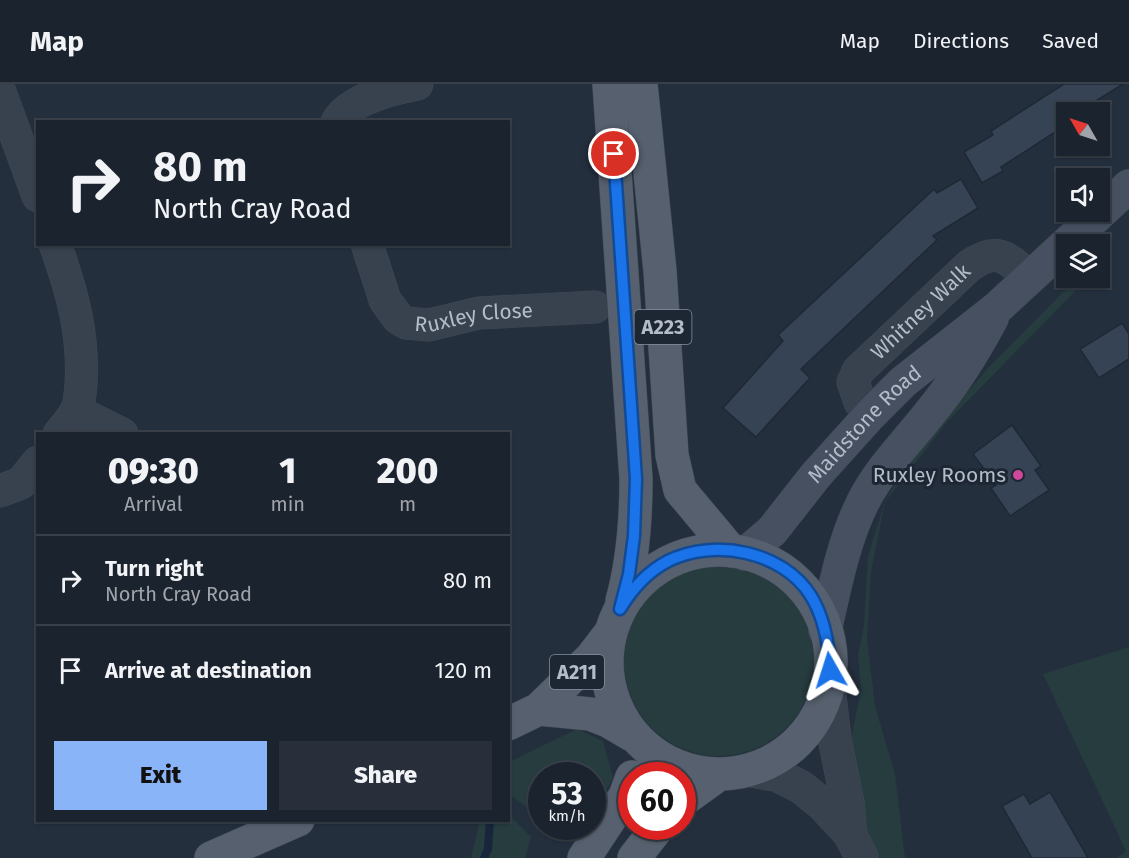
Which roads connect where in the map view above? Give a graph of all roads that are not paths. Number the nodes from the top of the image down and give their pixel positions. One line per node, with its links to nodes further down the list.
1 (417, 84): 5 (street)
2 (609, 84): 19 (main road, A223)
3 (641, 84): 18 (main road, A223)
4 (0, 92): 7 (street)
5 (338, 120)
6 (1129, 186): 10 (main road, Maidstone Road)
7 (36, 191)
8 (56, 246): 14 (street)
9 (368, 246): 11 (street, Ruxley Close)
10 (1029, 277): 12 (main road, Maidstone Road); 13 (street, Whitney Walk)
11 (595, 307)
12 (998, 308): 13 (main road, Maidstone Road); 20 (main road, Maidstone Road)
13 (870, 415): 18 (main road, Maidstone Road)
14 (68, 422): 15 (street)
15 (113, 432)
16 (36, 464): 17 (street)
17 (0, 490)
18 (738, 553): 19 (main road); 20 (main road)
19 (615, 620): 22 (main road, A211); 24 (main road)
20 (825, 630): 21 (main road)
21 (828, 684): 26 (main road); 32 (street)
22 (539, 709): 23 (main road, A211); 24 (main road, A211)
23 (510, 723)
24 (635, 738): 25 (main road); 27 (main road)
25 (637, 762)
26 (754, 771): 27 (main road); 32 (street)
27 (718, 775): 28 (main road)
28 (696, 791)
29 (618, 807): 34 (main road)
30 (293, 822): 33 (main road)
31 (648, 840): 35 (main road)
32 (856, 846)
33 (211, 858)
34 (584, 858)
35 (634, 858)

